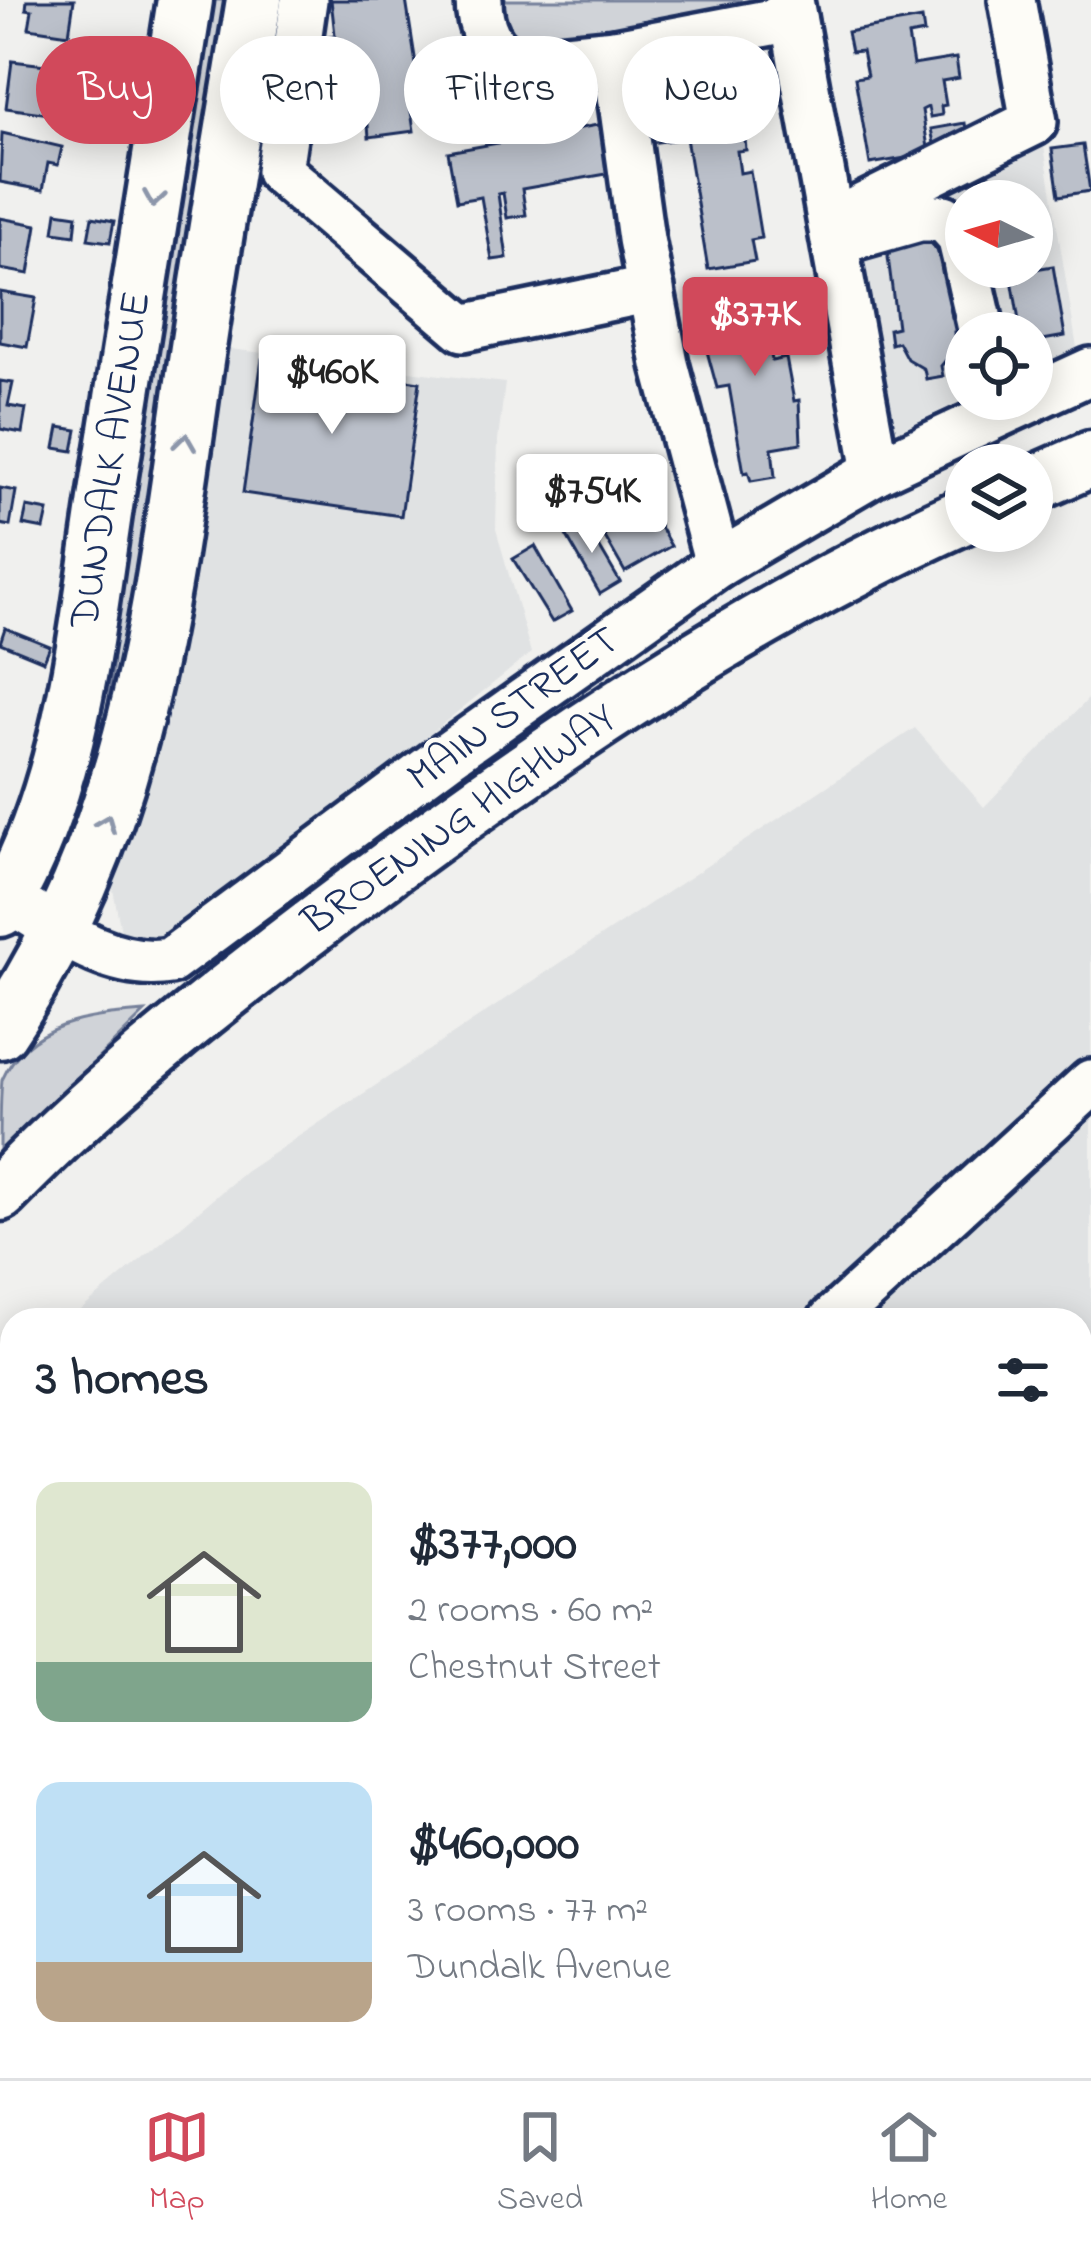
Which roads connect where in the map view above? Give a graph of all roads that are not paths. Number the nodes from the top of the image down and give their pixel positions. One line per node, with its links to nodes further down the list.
1 (185, 0): 19 (main road, DUNDALK AVENUE, one-way to 19)
2 (254, 0): 20 (main road, DUNDALK AVENUE, one-way to 2)
3 (304, 0): 10 (street)
4 (479, 0): 7 (street)
5 (1012, 0): 9 (street)
6 (791, 9): 7 (street); 9 (street)
7 (615, 52): 10 (street)
8 (945, 221): 9 (street)
9 (832, 233): 15 (street)
10 (651, 289): 18 (street)
11 (1091, 371): 12 (street, MAIN STREET)
12 (1053, 386)
13 (979, 420): 15 (street, MAIN STREET)
14 (1091, 459): 16 (main road)
15 (876, 471): 18 (street, MAIN STREET)
16 (1053, 476)
17 (945, 524): 23 (main road, BROENING HIGHWAY)
18 (718, 564): 20 (street, MAIN STREET)
19 (3, 903): 20 (street, MAIN STREET)
20 (61, 931): 21 (main road, DUNDALK AVENUE)
21 (0, 1031)
22 (1091, 1083): 24 (street)
23 (0, 1193)
24 (845, 1308)

